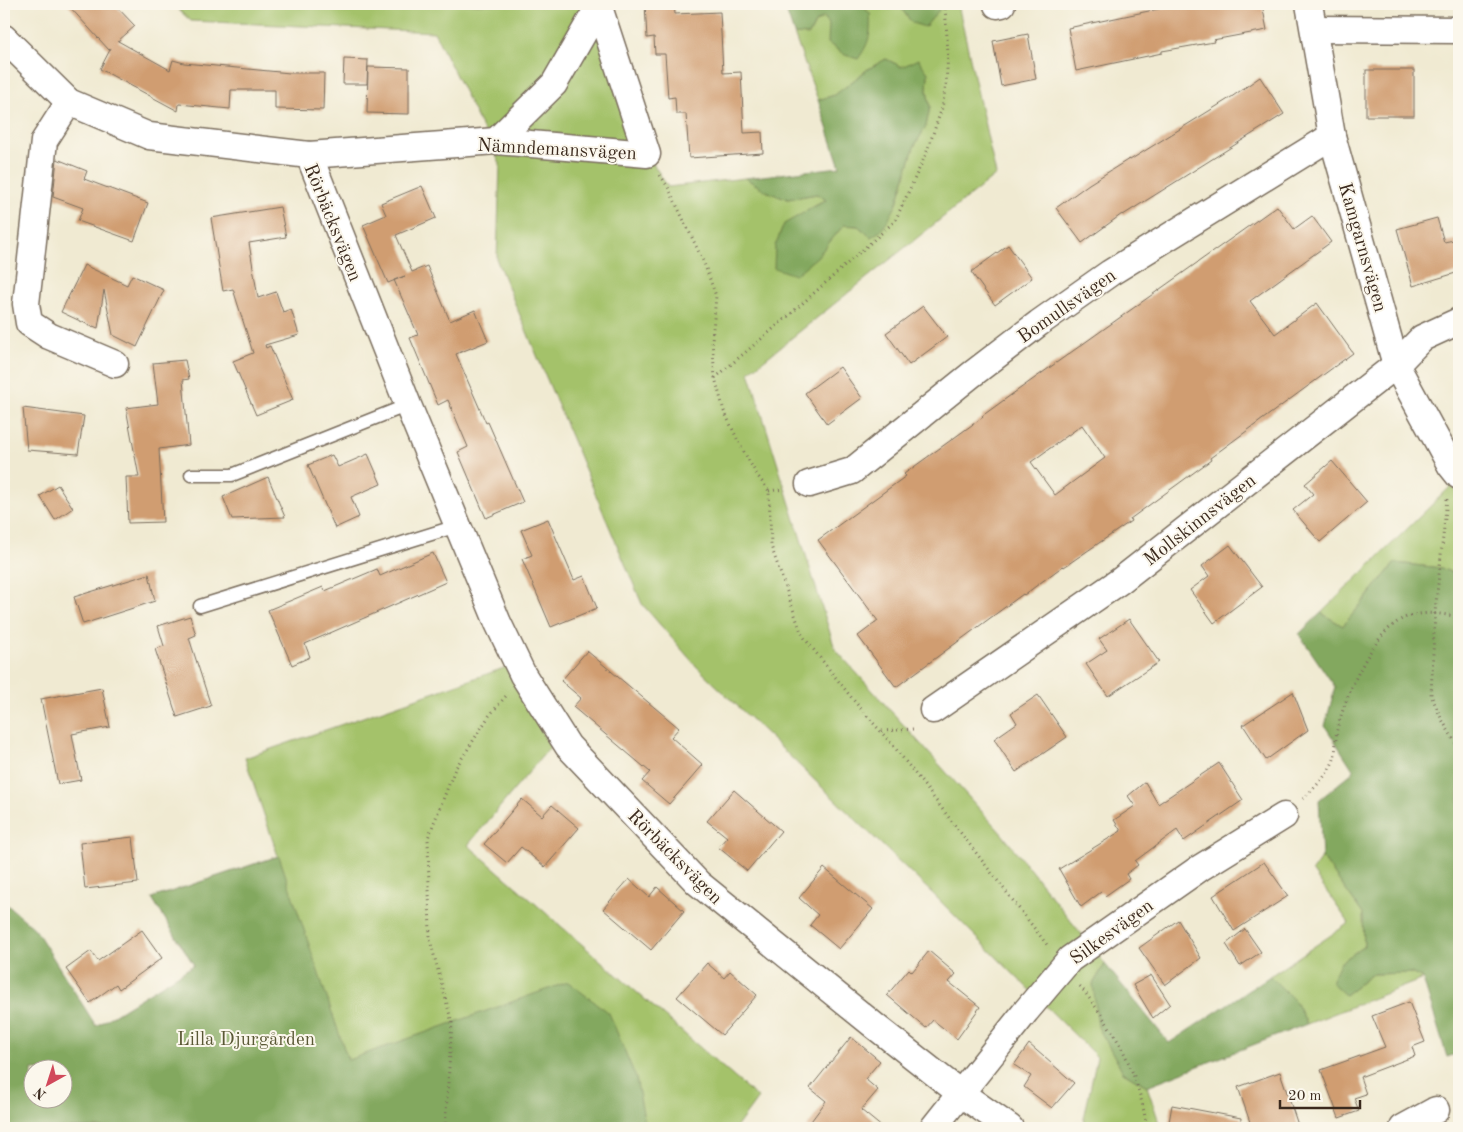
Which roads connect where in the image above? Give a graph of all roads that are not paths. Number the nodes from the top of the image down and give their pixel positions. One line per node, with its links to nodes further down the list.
1 (1309, 4): 3 (street, Kamgarnsvägen)
2 (598, 5): 8 (street); 8 (street, Nämndemansvägen)
3 (1314, 29): 4 (street); 7 (street, Kamgarnsvägen)
4 (1459, 30)
5 (4, 38): 6 (street, Rörbäcksvägen)
6 (69, 102): 9 (street, Rörbäcksvägen); 11 (street)
7 (1332, 136): 12 (street, Kamgarnsvägen); 16 (street, Bomullsvägen)
8 (496, 141): 9 (street, Nämndemansvägen)
9 (309, 156): 13 (street, Rörbäcksvägen)
10 (1459, 321): 12 (street, Mollskinnsvägen)
11 (115, 364)
12 (1396, 365): 14 (street, Kamgarnsvägen); 19 (street, Mollskinnsvägen)
13 (408, 405): 15 (lane); 17 (street, Rörbäcksvägen)
14 (1455, 471)
15 (191, 475)
16 (809, 484)
17 (457, 526): 18 (lane); 21 (street, Rörbäcksvägen)
18 (200, 606)
19 (933, 710)
20 (1284, 816): 21 (street, Silkesvägen)
21 (960, 1093): 23 (street, Silkesvägen); 24 (street, Rörbäcksvägen)
22 (1436, 1110): 25 (street)
23 (933, 1128)
24 (1010, 1128)
25 (1403, 1128)

